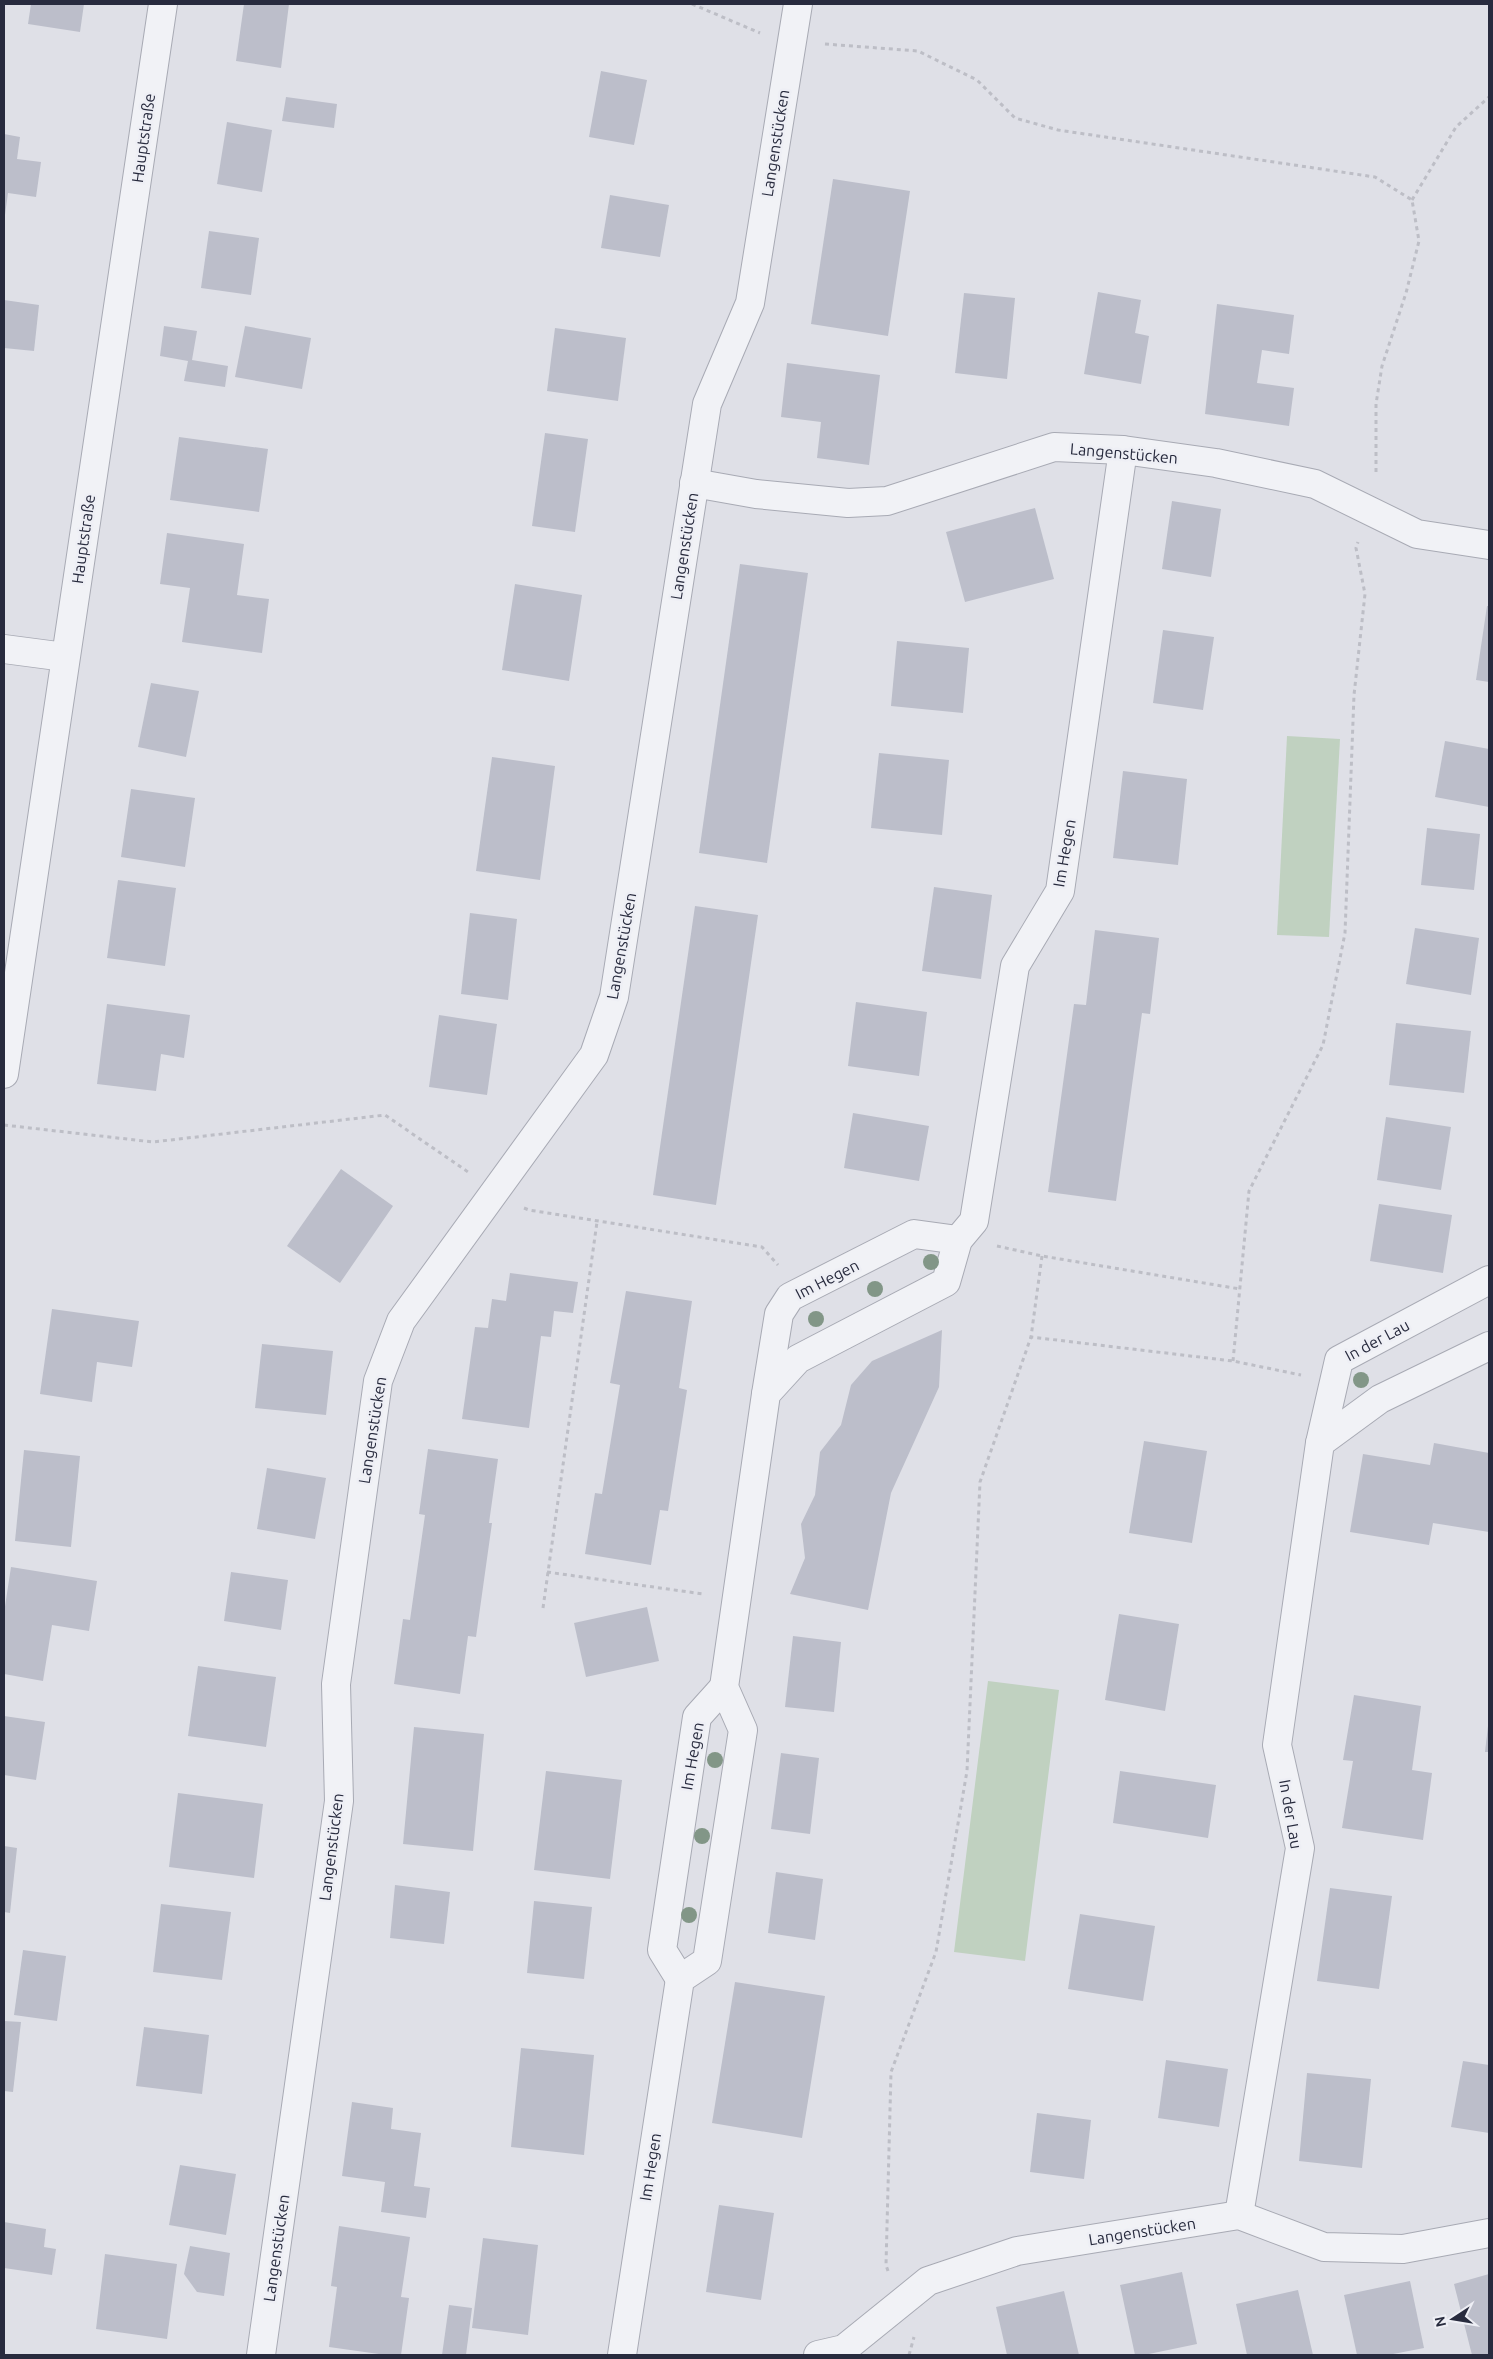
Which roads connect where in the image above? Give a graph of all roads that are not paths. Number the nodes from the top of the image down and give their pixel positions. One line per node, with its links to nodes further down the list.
1 (163, 4): 7 (street, Hauptstraße)
2 (798, 4): 4 (street, Langenstücken)
3 (1123, 450): 4 (street, Langenstücken); 5 (street, Langenstücken); 9 (street, Im Hegen)
4 (694, 484): 18 (street, Langenstücken)
5 (1489, 545)
6 (4, 649): 7 (street)
7 (66, 657): 8 (street, Hauptstraße)
8 (4, 1074)
9 (958, 1240): 12 (street, Im Hegen); 12 (street, Im Hegen)
10 (1489, 1280): 13 (street, In der Lau)
11 (1489, 1346): 13 (street)
12 (766, 1394): 14 (street, Im Hegen)
13 (1320, 1443): 16 (street, In der Lau)
14 (724, 1687): 15 (street, Im Hegen); 15 (street)
15 (680, 1978): 19 (street, Im Hegen)
16 (1239, 2215): 17 (street, Langenstücken); 20 (street, Langenstücken)
17 (1489, 2233)
18 (261, 2355)
19 (622, 2355)
20 (818, 2355)

